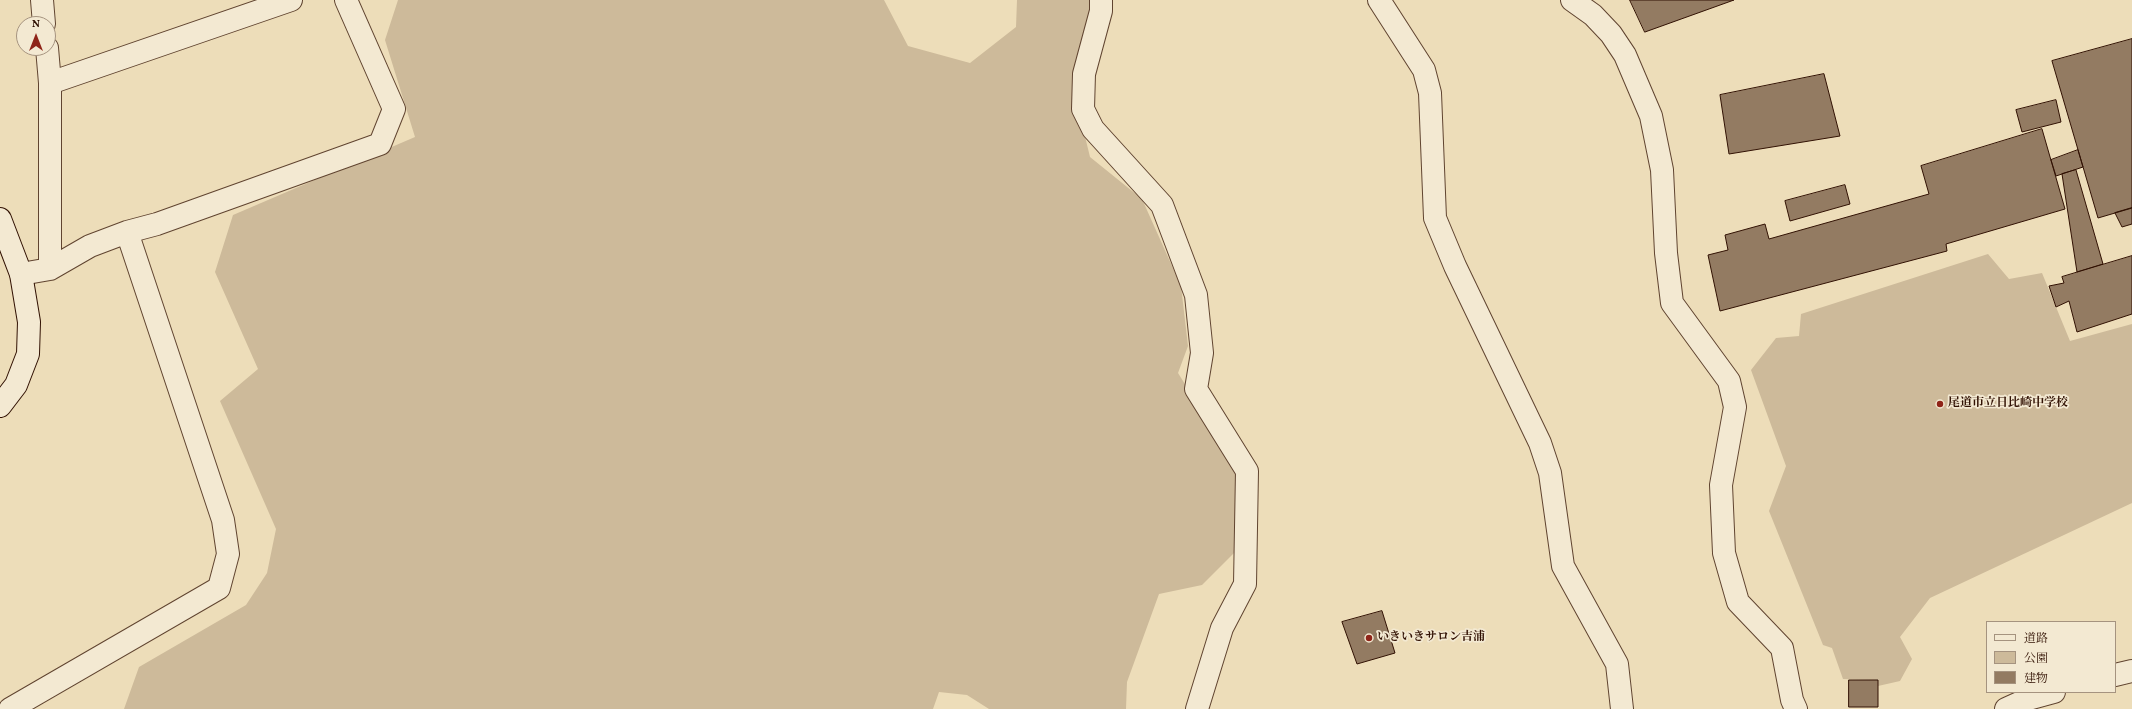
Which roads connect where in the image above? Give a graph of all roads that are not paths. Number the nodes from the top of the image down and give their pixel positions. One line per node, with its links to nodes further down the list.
1 (42, 0): 7 (street)
2 (292, 0): 9 (street)
3 (346, 0): 11 (street)
4 (1102, 0): 19 (street)
5 (1379, 0): 20 (street)
6 (1572, 0): 21 (street)
7 (43, 16)
8 (48, 56): 9 (street)
9 (50, 83): 12 (street)
10 (0, 219): 13 (street)
11 (127, 232): 12 (street); 18 (street)
12 (50, 269): 13 (street)
13 (21, 274): 14 (street)
14 (0, 406)
15 (2132, 670): 16 (street)
16 (2116, 675)
17 (2050, 693): 22 (street)
18 (10, 709)
19 (1197, 709)
20 (1622, 709)
21 (1796, 709)
22 (2006, 709)

